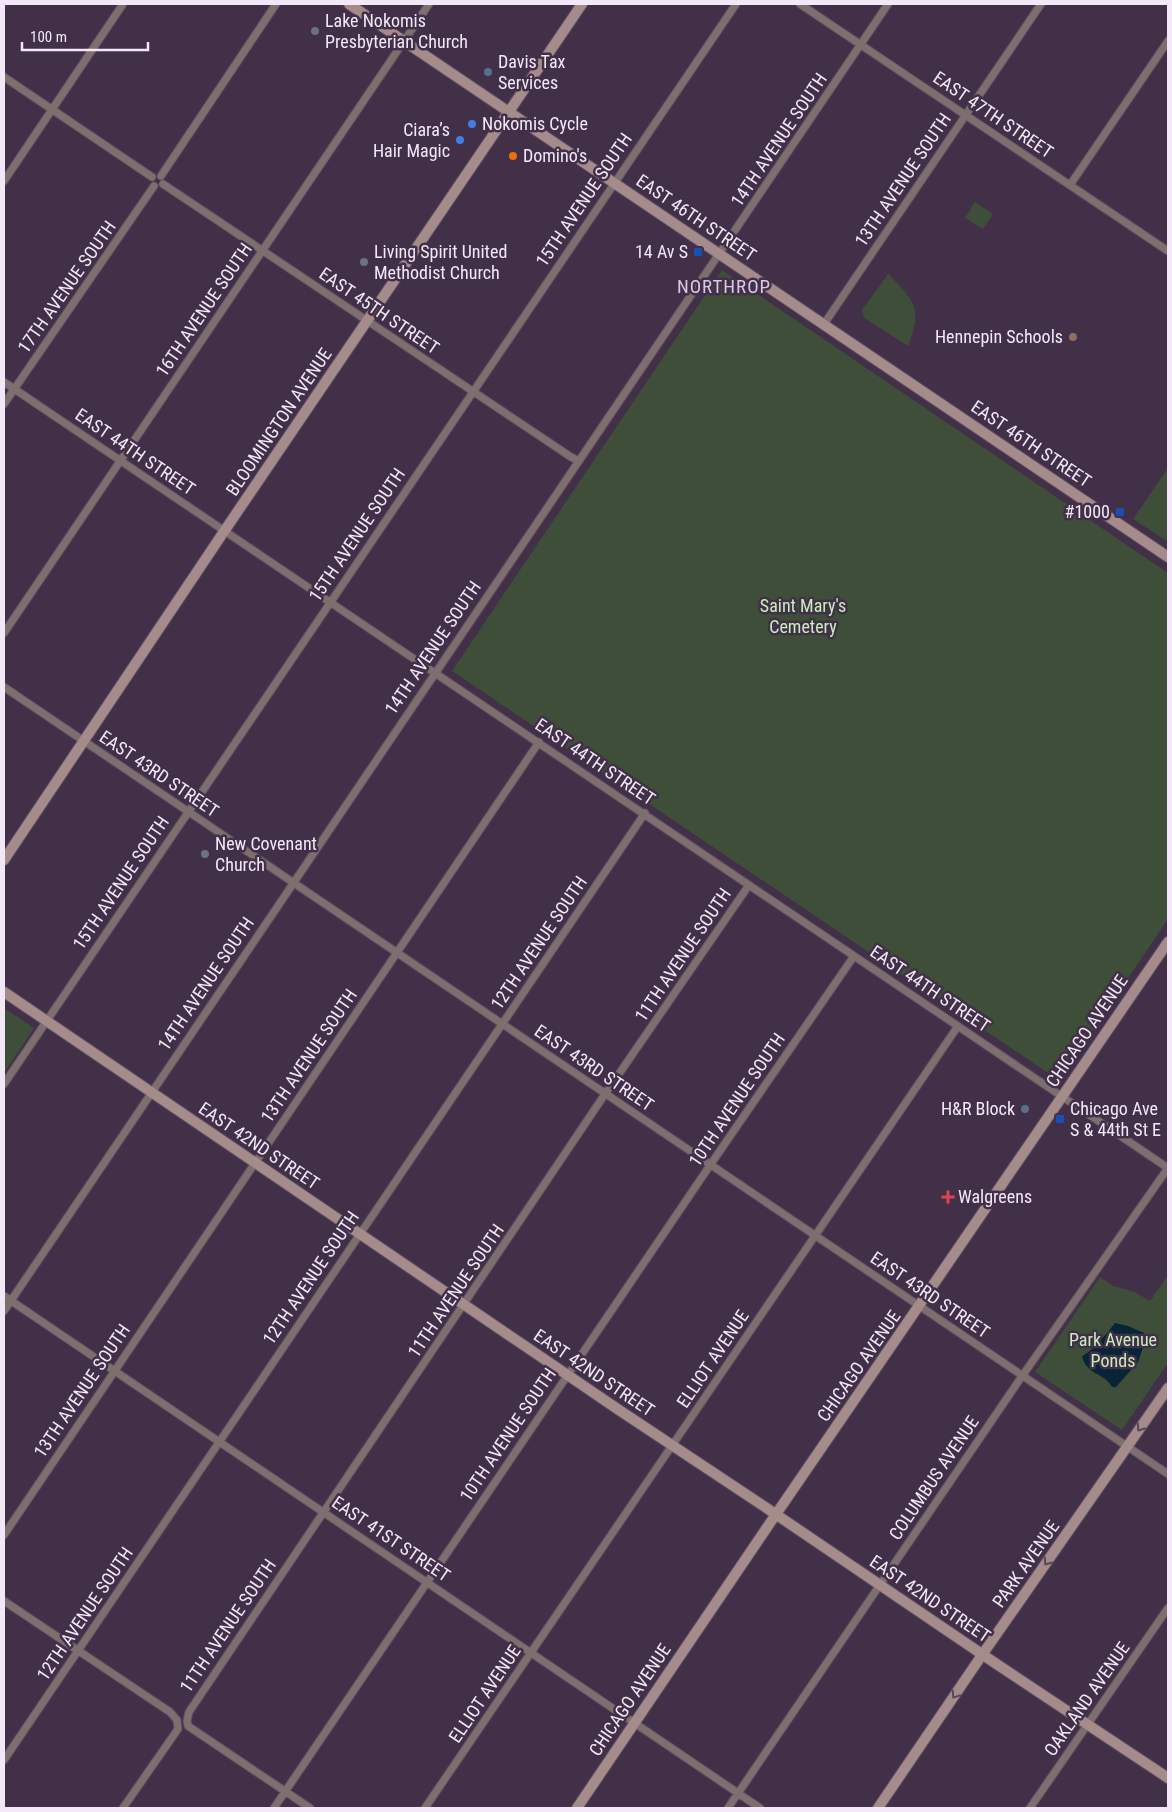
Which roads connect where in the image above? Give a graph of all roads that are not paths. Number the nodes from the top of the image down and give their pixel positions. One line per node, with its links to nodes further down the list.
1 (123, 4): 14 (street)
2 (276, 4): 17 (street)
3 (429, 4): 10 (street, 16TH AVENUE SOUTH)
4 (582, 4): 15 (street, BLOOMINGTON AVENUE)
5 (736, 4): 20 (street, 15TH AVENUE SOUTH)
6 (800, 4): 12 (street, EAST 47TH STREET)
7 (888, 4): 12 (street, 14TH AVENUE SOUTH)
8 (1041, 4): 16 (street, 13TH AVENUE SOUTH)
9 (349, 5): 10 (street, EAST 46TH STREET)
10 (404, 41): 15 (street, EAST 46TH STREET); 24 (street, 16TH AVENUE SOUTH)
11 (1168, 41): 22 (street)
12 (861, 45): 16 (street, EAST 47TH STREET); 26 (street, 14TH AVENUE SOUTH)
13 (4, 77): 14 (street)
14 (52, 109): 18 (street); 19 (street)
15 (510, 112): 20 (street, EAST 46TH STREET); 27 (street, BLOOMINGTON AVENUE)
16 (965, 115): 22 (street, EAST 47TH STREET); 28 (street, 13TH AVENUE SOUTH)
17 (161, 176): 18 (street); 21 (street)
18 (152, 177): 23 (street)
19 (4, 181)
20 (614, 183): 26 (street, EAST 46TH STREET); 31 (street, 15TH AVENUE SOUTH)
21 (163, 184): 23 (street); 24 (street, EAST 45TH STREET)
22 (1070, 185): 25 (street, EAST 47TH STREET)
23 (154, 186): 30 (street, 17TH AVENUE SOUTH)
24 (262, 251): 27 (street, EAST 45TH STREET); 33 (street, 16TH AVENUE SOUTH)
25 (1168, 251)
26 (720, 254): 28 (street, EAST 46TH STREET); 34 (street, 14TH AVENUE SOUTH)
27 (368, 321): 31 (street, EAST 45TH STREET); 35 (street, BLOOMINGTON AVENUE)
28 (824, 324): 36 (street, EAST 46TH STREET)
29 (4, 382): 30 (street, EAST 44TH STREET)
30 (14, 389): 32 (street, 17TH AVENUE SOUTH); 33 (street, EAST 44TH STREET)
31 (472, 392): 34 (street, EAST 45TH STREET); 37 (street, 15TH AVENUE SOUTH)
32 (4, 404)
33 (121, 461): 35 (street, EAST 44TH STREET); 38 (street, 16TH AVENUE SOUTH)
34 (579, 461): 39 (street, 14TH AVENUE SOUTH)
35 (225, 530): 37 (street, EAST 44TH STREET); 41 (street, BLOOMINGTON AVENUE)
36 (1168, 557)
37 (330, 602): 39 (street, EAST 44TH STREET); 43 (street, 15TH AVENUE SOUTH)
38 (4, 633)
39 (435, 672): 42 (street, EAST 44TH STREET); 46 (street, 14TH AVENUE SOUTH)
40 (4, 687): 41 (street, EAST 43RD STREET)
41 (83, 741): 43 (street, EAST 43RD STREET); 45 (street, BLOOMINGTON AVENUE)
42 (539, 742): 44 (street, EAST 44TH STREET); 49 (street, 13TH AVENUE SOUTH)
43 (188, 812): 46 (street, EAST 43RD STREET); 52 (street, 15TH AVENUE SOUTH)
44 (644, 813): 47 (street, EAST 44TH STREET); 53 (street, 12TH AVENUE SOUTH)
45 (4, 860)
46 (293, 882): 49 (street, EAST 43RD STREET); 56 (street, 14TH AVENUE SOUTH)
47 (750, 884): 50 (street, EAST 44TH STREET); 57 (street, 11TH AVENUE SOUTH)
48 (1168, 942): 58 (street, CHICAGO AVENUE)
49 (397, 953): 53 (street, EAST 43RD STREET); 59 (street, 13TH AVENUE SOUTH)
50 (854, 956): 54 (street, EAST 44TH STREET); 60 (street, 10TH AVENUE SOUTH)
51 (4, 992): 52 (street, EAST 42ND STREET)
52 (46, 1021): 55 (street, 15TH AVENUE SOUTH); 56 (street, EAST 42ND STREET)
53 (502, 1024): 57 (street, EAST 43RD STREET); 62 (street, 12TH AVENUE SOUTH)
54 (958, 1026): 58 (street, EAST 44TH STREET); 63 (street, ELLIOT AVENUE)
55 (4, 1084)
56 (151, 1092): 59 (street, EAST 42ND STREET); 65 (street, 14TH AVENUE SOUTH)
57 (606, 1093): 60 (street, EAST 43RD STREET); 66 (street, 11TH AVENUE SOUTH)
58 (1063, 1097): 61 (street, EAST 44TH STREET); 67 (street, CHICAGO AVENUE)
59 (255, 1163): 62 (street, EAST 42ND STREET); 69 (street, 13TH AVENUE SOUTH)
60 (710, 1164): 63 (street, EAST 43RD STREET); 70 (street, 10TH AVENUE SOUTH)
61 (1168, 1168): 71 (street, COLUMBUS AVENUE)
62 (359, 1233): 66 (street, EAST 42ND STREET); 73 (street, 12TH AVENUE SOUTH)
63 (815, 1235): 67 (street, EAST 43RD STREET); 74 (street, ELLIOT AVENUE)
64 (4, 1296): 65 (street, EAST 41ST STREET)
65 (11, 1300): 68 (street, 14TH AVENUE SOUTH); 69 (street, EAST 41ST STREET)
66 (465, 1305): 70 (street, EAST 42ND STREET); 77 (street, 11TH AVENUE SOUTH)
67 (919, 1306): 71 (street, EAST 43RD STREET); 78 (street, CHICAGO AVENUE)
68 (4, 1311)
69 (115, 1371): 73 (street, EAST 41ST STREET); 79 (street, 13TH AVENUE SOUTH)
70 (568, 1374): 74 (street, EAST 42ND STREET); 80 (street, 10TH AVENUE SOUTH)
71 (1023, 1376): 75 (street, EAST 43RD STREET); 81 (street, COLUMBUS AVENUE)
72 (1168, 1388): 75 (street, PARK AVENUE, one-way to 75)
73 (220, 1441): 77 (street, EAST 41ST STREET); 84 (street, 12TH AVENUE SOUTH)
74 (672, 1445): 78 (street, EAST 42ND STREET); 85 (street, ELLIOT AVENUE)
75 (1128, 1446): 76 (street, EAST 43RD STREET); 86 (street, PARK AVENUE, one-way to 86)
76 (1168, 1474)
77 (323, 1511): 80 (street, EAST 41ST STREET); 91 (street, 11TH AVENUE SOUTH)
78 (776, 1514): 81 (street, EAST 42ND STREET); 87 (street, CHICAGO AVENUE)
79 (4, 1535)
80 (427, 1582): 85 (street, EAST 41ST STREET); 91 (street, 10TH AVENUE SOUTH)
81 (880, 1585): 86 (street, EAST 42ND STREET); 92 (street, COLUMBUS AVENUE)
82 (4, 1601): 84 (street)
83 (1168, 1608): 88 (street, OAKLAND AVENUE)
84 (78, 1651): 89 (street, 12TH AVENUE SOUTH); 93 (street)
85 (531, 1653): 87 (street, EAST 41ST STREET); 96 (street, ELLIOT AVENUE)
86 (982, 1655): 88 (street, EAST 42ND STREET); 100 (street, PARK AVENUE, one-way to 100)
87 (634, 1723): 92 (street, EAST 41ST STREET); 97 (street, CHICAGO AVENUE)
88 (1087, 1724): 90 (street, EAST 42ND STREET); 101 (street, OAKLAND AVENUE)
89 (4, 1760)
90 (1168, 1778)
91 (285, 1792): 94 (street, 10TH AVENUE SOUTH); 95 (street)
92 (738, 1793): 98 (street, COLUMBUS AVENUE); 99 (street, EAST 41ST STREET)
93 (123, 1808)
94 (274, 1808)
95 (310, 1808)
96 (425, 1808)
97 (577, 1808)
98 (728, 1808)
99 (760, 1808)
100 (878, 1808)
101 (1030, 1808)

